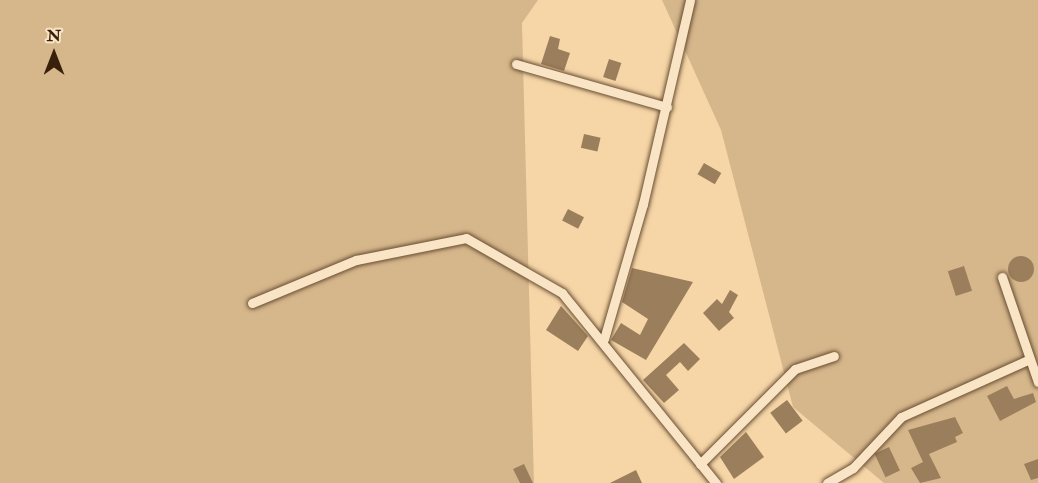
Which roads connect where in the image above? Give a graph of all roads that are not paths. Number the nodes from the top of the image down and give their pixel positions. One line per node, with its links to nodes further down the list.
1 (690, 0): 3 (street)
2 (516, 64): 3 (street)
3 (667, 107): 6 (street)
4 (1002, 277): 8 (street)
5 (252, 303): 6 (street)
6 (604, 339): 10 (street)
7 (834, 356): 10 (street)
8 (1030, 358): 9 (street); 12 (street)
9 (1038, 382)
10 (700, 464): 11 (street)
11 (716, 483)
12 (827, 483)

